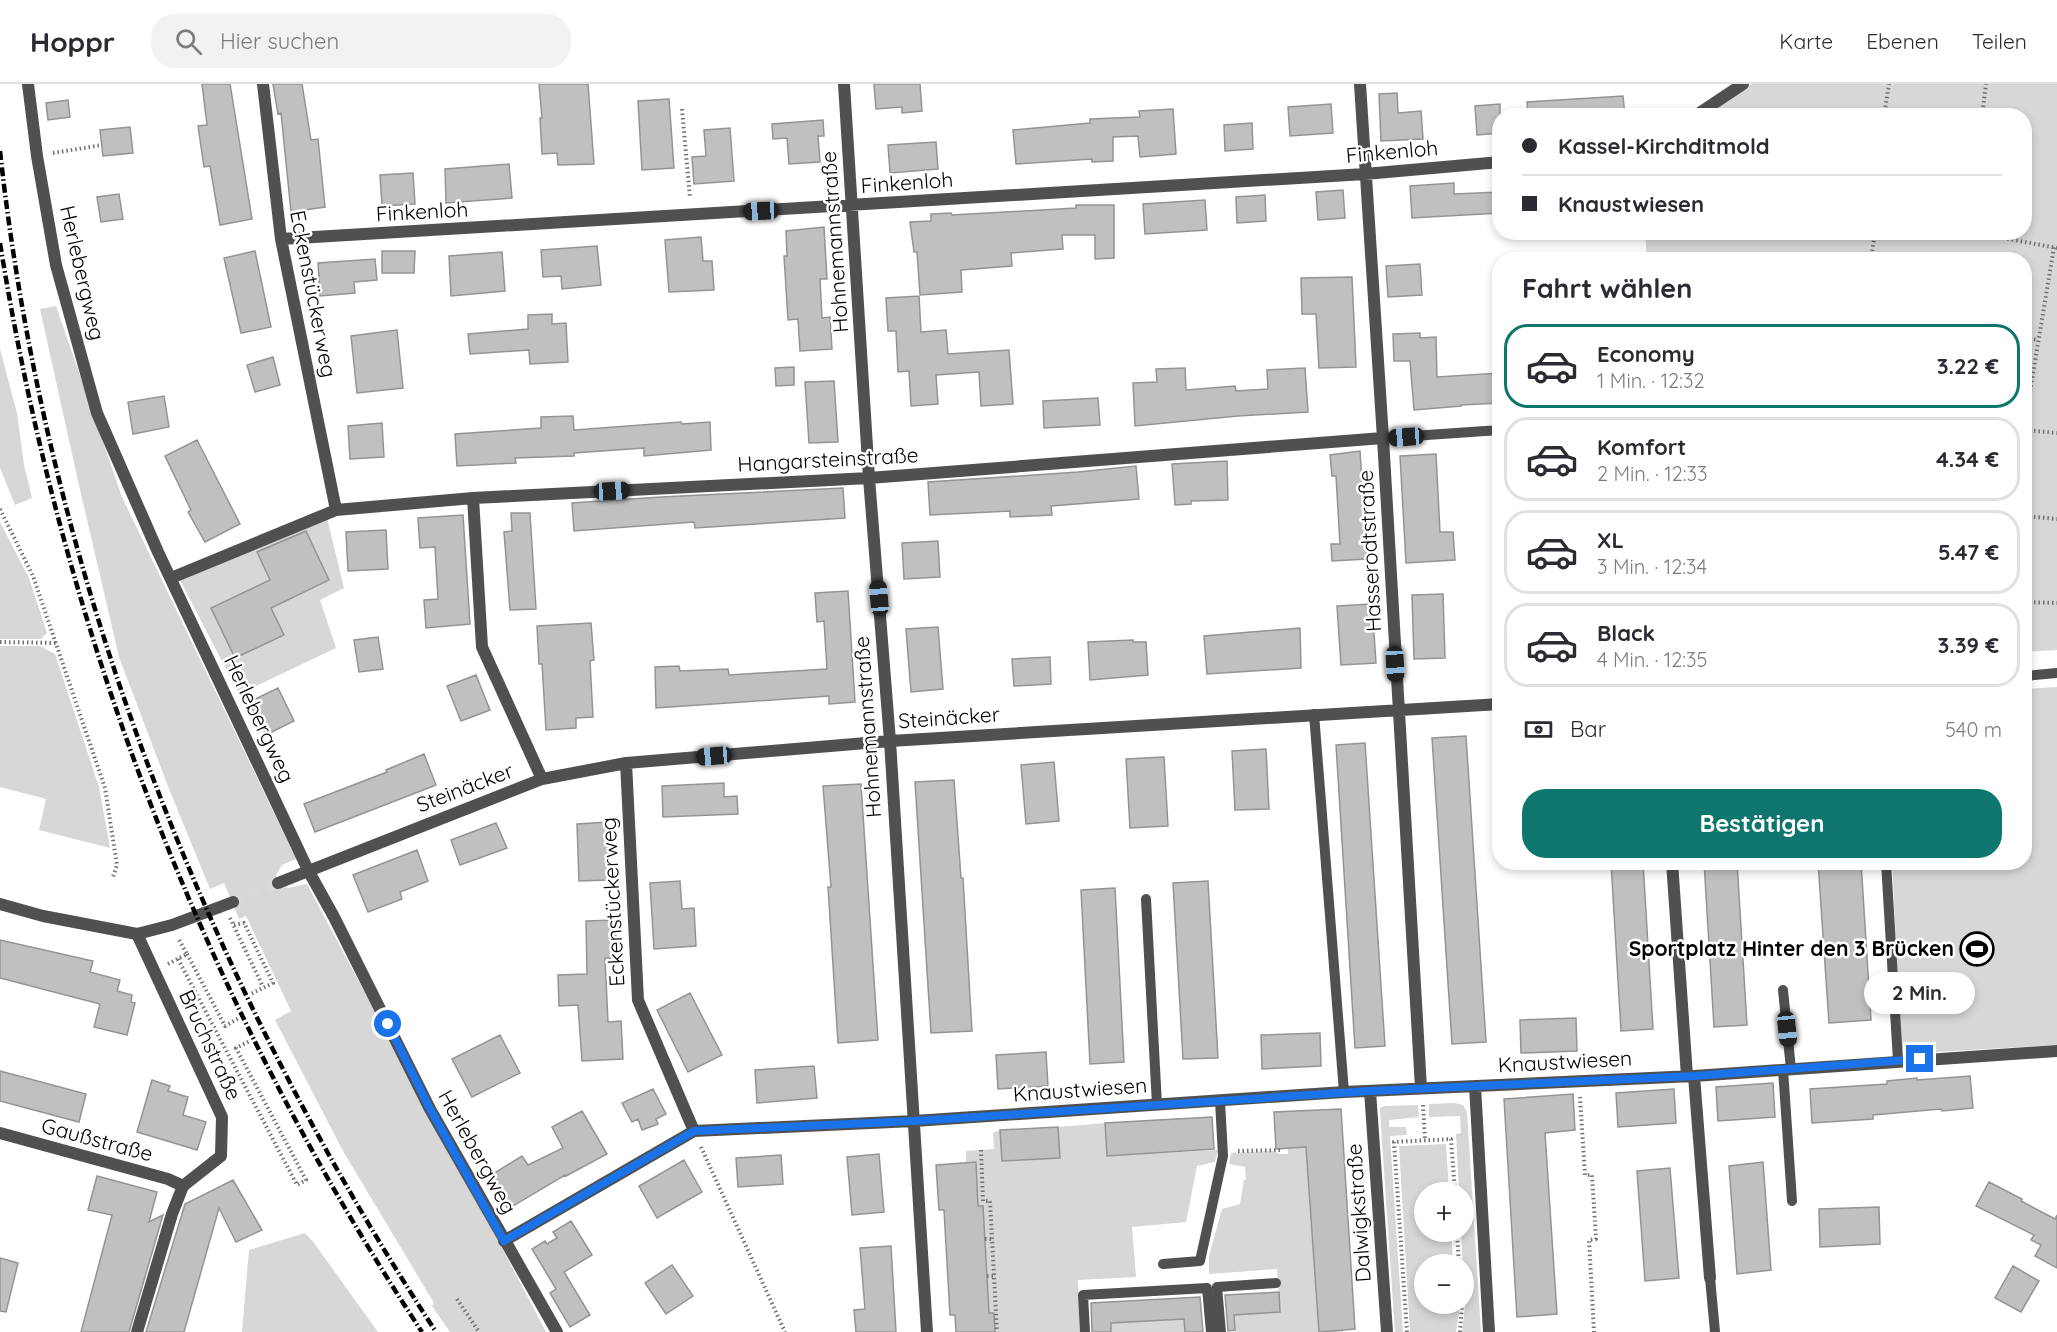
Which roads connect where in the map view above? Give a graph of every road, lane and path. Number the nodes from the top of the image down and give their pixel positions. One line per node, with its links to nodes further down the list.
1 (28, 84): 13 (street, Herlebergweg)
2 (263, 84): 18 (street, Eckenstückerweg)
3 (844, 84): 16 (street, Hohnemannstraße)
4 (1360, 84): 15 (street, Hasserodtstraße)
5 (1743, 84): 8 (street)
6 (1888, 84): 9 (path)
7 (1986, 84): 10 (path)
8 (1707, 108)
9 (1885, 108)
10 (1983, 108)
11 (682, 109): 17 (path)
12 (102, 146): 13 (path)
13 (37, 156): 34 (street, Herlebergweg)
14 (1492, 163): 15 (street, Finkenloh)
15 (1365, 174): 16 (street, Finkenloh); 27 (street, Hasserodtstraße)
16 (852, 206): 17 (street, Finkenloh); 28 (street, Hohnemannstraße)
17 (692, 215): 18 (street, Finkenloh)
18 (281, 239): 31 (street, Eckenstückerweg)
19 (2016, 240): 20 (path)
20 (2055, 247): 22 (path)
21 (2032, 339): 22 (path)
22 (2038, 340): 23 (path)
23 (2032, 378)
24 (1492, 431): 27 (lane, Hangarsteinstraße)
25 (2032, 431): 26 (path)
26 (2057, 433)
27 (1383, 438): 28 (street, Hangarsteinstraße); 42 (street, Hasserodtstraße)
28 (869, 478): 29 (street, Hangarsteinstraße); 44 (street, Hohnemannstraße)
29 (472, 498): 31 (street, Hangarsteinstraße); 46 (street)
30 (0, 509): 38 (path)
31 (336, 510): 34 (street, Hangarsteinstraße)
32 (2032, 517): 33 (path)
33 (2057, 519)
34 (171, 578): 47 (street, Herlebergweg)
35 (2032, 602): 36 (path)
36 (2057, 603)
37 (0, 642): 38 (path)
38 (56, 643): 50 (path)
39 (2057, 673): 40 (lane)
40 (2032, 675)
41 (1492, 704): 42 (street, Steinäcker)
42 (1398, 710): 43 (street, Steinäcker); 73 (street, Hasserodtstraße)
43 (1314, 714): 44 (street, Steinäcker); 75 (lane)
44 (890, 741): 45 (street, Steinäcker); 78 (street, Hohnemannstraße)
45 (626, 763): 46 (street, Steinäcker); 79 (street, Eckenstückerweg)
46 (542, 779): 47 (street, Steinäcker)
47 (308, 870): 51 (street, Steinäcker); 90 (street, Herlebergweg)
48 (1673, 870): 70 (street)
49 (1886, 870): 68 (lane)
50 (113, 877)
51 (278, 883)
52 (1146, 899): 77 (lane)
53 (233, 902): 57 (street)
54 (0, 904): 57 (street)
55 (234, 925): 62 (path)
56 (237, 932): 62 (path)
57 (136, 934): 61 (street, Bruchstraße)
58 (177, 935): 59 (path)
59 (187, 954): 60 (path); 65 (path)
60 (178, 959): 61 (path); 66 (path)
61 (153, 970): 86 (street, Bruchstraße)
62 (263, 987): 64 (path)
63 (1783, 990): 69 (lane)
64 (251, 994)
65 (239, 1018)
66 (250, 1041)
67 (2057, 1050): 68 (street, Knaustwiesen)
68 (1898, 1061): 69 (street, Knaustwiesen)
69 (1787, 1069): 70 (street, Knaustwiesen); 87 (lane)
70 (1691, 1076): 71 (street, Knaustwiesen); 94 (street)
71 (1579, 1081): 72 (street, Knaustwiesen); 111 (path)
72 (1474, 1086): 73 (street, Knaustwiesen); 110 (street)
73 (1421, 1088): 74 (street, Knaustwiesen); 81 (path)
74 (1370, 1091): 75 (street, Knaustwiesen); 107 (street, Dalwigkstraße)
75 (1344, 1092): 76 (street, Knaustwiesen)
76 (1220, 1101): 77 (street, Knaustwiesen); 84 (lane)
77 (1157, 1105): 78 (street, Knaustwiesen)
78 (914, 1121): 79 (street, Knaustwiesen); 102 (street, Hohnemannstraße)
79 (694, 1131): 90 (street, Knaustwiesen); 101 (path)
80 (0, 1133): 86 (street, Gaußstraße)
81 (1425, 1140): 85 (path); 108 (path)
82 (1281, 1148): 84 (path)
83 (981, 1150): 89 (path)
84 (1222, 1152): 91 (lane)
85 (1454, 1182)
86 (183, 1186): 98 (street)
87 (1792, 1201)
88 (985, 1239): 89 (path)
89 (992, 1239): 93 (path)
90 (504, 1241): 100 (street, Herlebergweg)
91 (1163, 1264)
92 (987, 1276): 93 (path)
93 (994, 1276): 103 (path)
94 (1710, 1278): 112 (lane)
95 (1276, 1283): 106 (lane)
96 (457, 1299): 99 (path)
97 (1461, 1314): 109 (path)
98 (137, 1332)
99 (479, 1332)
100 (557, 1332)
101 (784, 1332)
102 (927, 1332)
103 (997, 1332)
104 (1085, 1332): 105 (lane)
105 (1211, 1332)
106 (1221, 1332)
107 (1387, 1332)
108 (1407, 1332)
109 (1460, 1332)
110 (1489, 1332)
111 (1594, 1332)
112 (1715, 1332)

